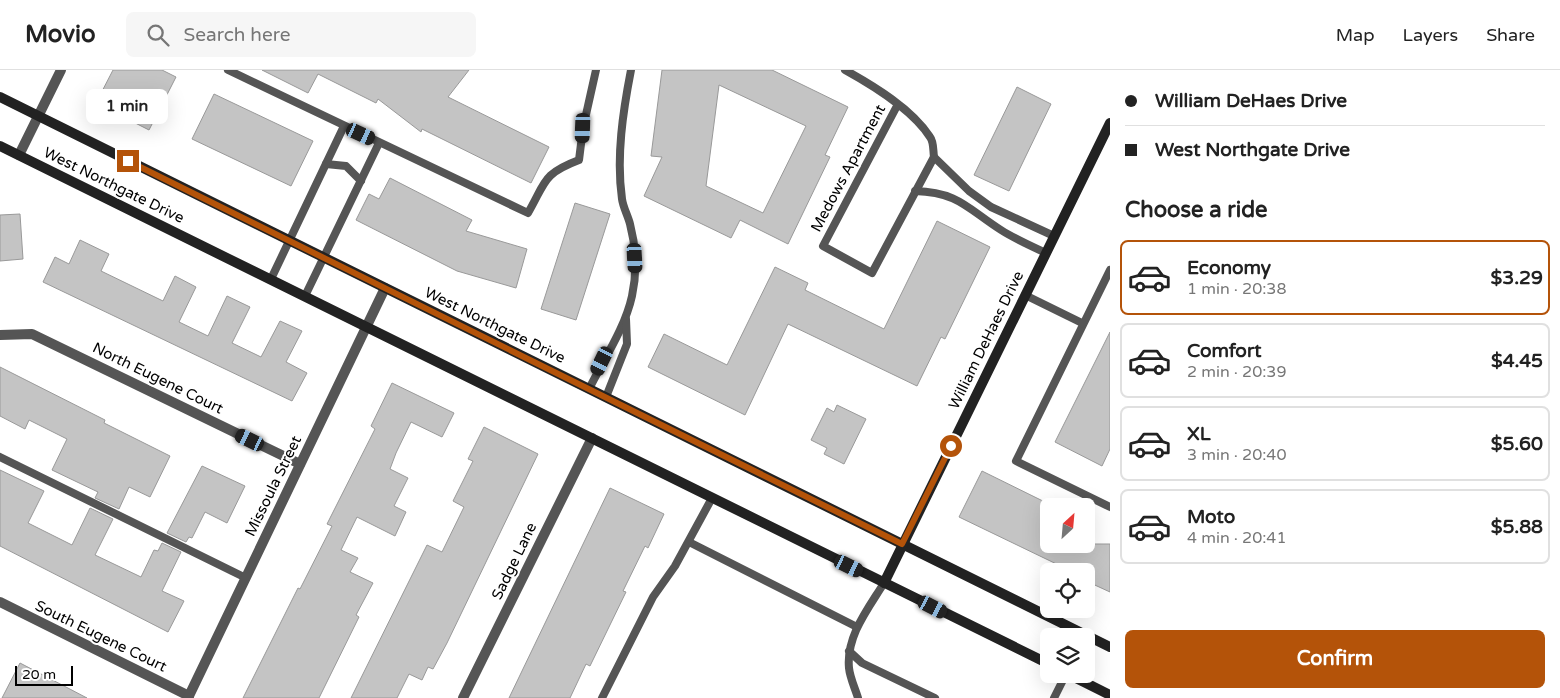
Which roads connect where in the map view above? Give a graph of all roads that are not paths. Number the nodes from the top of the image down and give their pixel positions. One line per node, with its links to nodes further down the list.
1 (61, 70): 8 (street)
2 (228, 70): 10 (lane)
3 (596, 70): 11 (lane)
4 (631, 70): 27 (lane)
5 (845, 70): 7 (lane, Medows Apartment)
6 (0, 98): 8 (main road, West Northgate Drive)
7 (898, 104): 14 (lane, Medows Apartment); 17 (lane, Medows Apartment)
8 (38, 116): 13 (street); 19 (main road, West Northgate Drive)
9 (1110, 123): 18 (main road, William DeHaes Drive)
10 (344, 126): 11 (lane); 15 (lane)
11 (379, 143): 16 (lane)
12 (0, 146): 13 (main road, West Northgate Drive)
13 (19, 155): 23 (main road, West Northgate Drive)
14 (934, 156): 17 (lane, Medows Apartment); 18 (lane, Medows Apartment)
15 (326, 164): 16 (lane); 19 (lane)
16 (361, 181): 21 (lane)
17 (916, 191): 20 (lane)
18 (1054, 236): 20 (main road, William DeHaes Drive)
19 (289, 240): 21 (main road, West Northgate Drive); 23 (lane)
20 (1046, 253): 25 (main road, William DeHaes Drive)
21 (324, 257): 24 (main road, West Northgate Drive); 26 (lane)
22 (1110, 270): 28 (lane)
23 (271, 279): 26 (main road, West Northgate Drive)
24 (386, 288): 29 (street, Missoula Street); 31 (main road, West Northgate Drive)
25 (1025, 295): 28 (lane); 39 (main road, William DeHaes Drive)
26 (305, 296): 29 (main road, West Northgate Drive)
27 (626, 317): 31 (lane); 32 (lane)
28 (1082, 323): 37 (lane)
29 (366, 326): 33 (main road, West Northgate Drive); 35 (street, Missoula Street)
30 (0, 335): 35 (street, North Eugene Court)
31 (588, 389): 32 (main road, West Northgate Drive)
32 (606, 397): 39 (main road, West Northgate Drive)
33 (592, 438): 36 (main road, West Northgate Drive); 51 (street, Sadge Lane)
34 (0, 457): 40 (lane)
35 (300, 464): 40 (street, Missoula Street)
36 (712, 498): 38 (lane); 41 (main road, West Northgate Drive)
37 (1110, 507)
38 (689, 542): 43 (lane); 52 (lane)
39 (902, 544): 41 (main road, William DeHaes Drive); 44 (main road, West Northgate Drive)
40 (246, 578): 50 (street, Missoula Street)
41 (884, 583): 43 (lane, William DeHaes Drive); 46 (main road, West Northgate Drive)
42 (0, 602): 50 (street, South Eugene Court)
43 (857, 627): 45 (lane, William DeHaes Drive)
44 (1110, 647)
45 (849, 651): 53 (lane); 54 (lane)
46 (1040, 660)
47 (1062, 683): 55 (lane)
48 (1085, 683): 49 (main road)
49 (1110, 695)
50 (188, 697)
51 (463, 698)
52 (602, 698)
53 (858, 698)
54 (935, 698)
55 (1054, 698)

